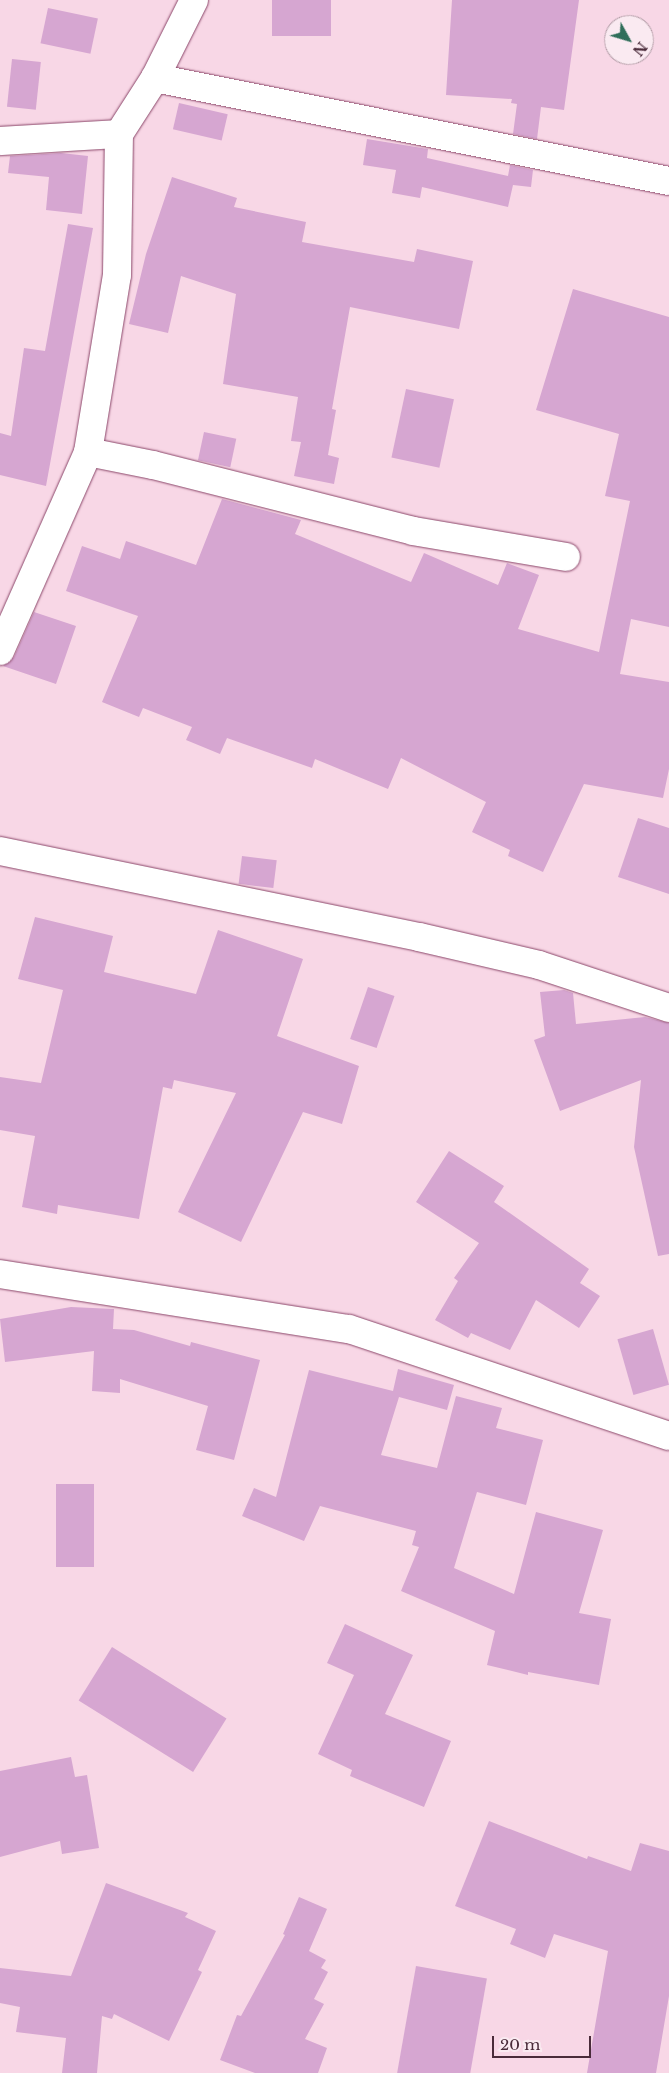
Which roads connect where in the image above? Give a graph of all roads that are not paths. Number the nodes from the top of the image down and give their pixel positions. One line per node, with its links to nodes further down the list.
1 (194, 0): 2 (street)
2 (155, 78): 3 (street); 5 (street)
3 (119, 134): 4 (street); 6 (street)
4 (0, 141)
5 (669, 181)
6 (88, 452): 7 (street); 8 (street)
7 (566, 557)
8 (3, 639)
9 (0, 851): 10 (street)
10 (669, 1008)
11 (0, 1274): 12 (street)
12 (669, 1436)

